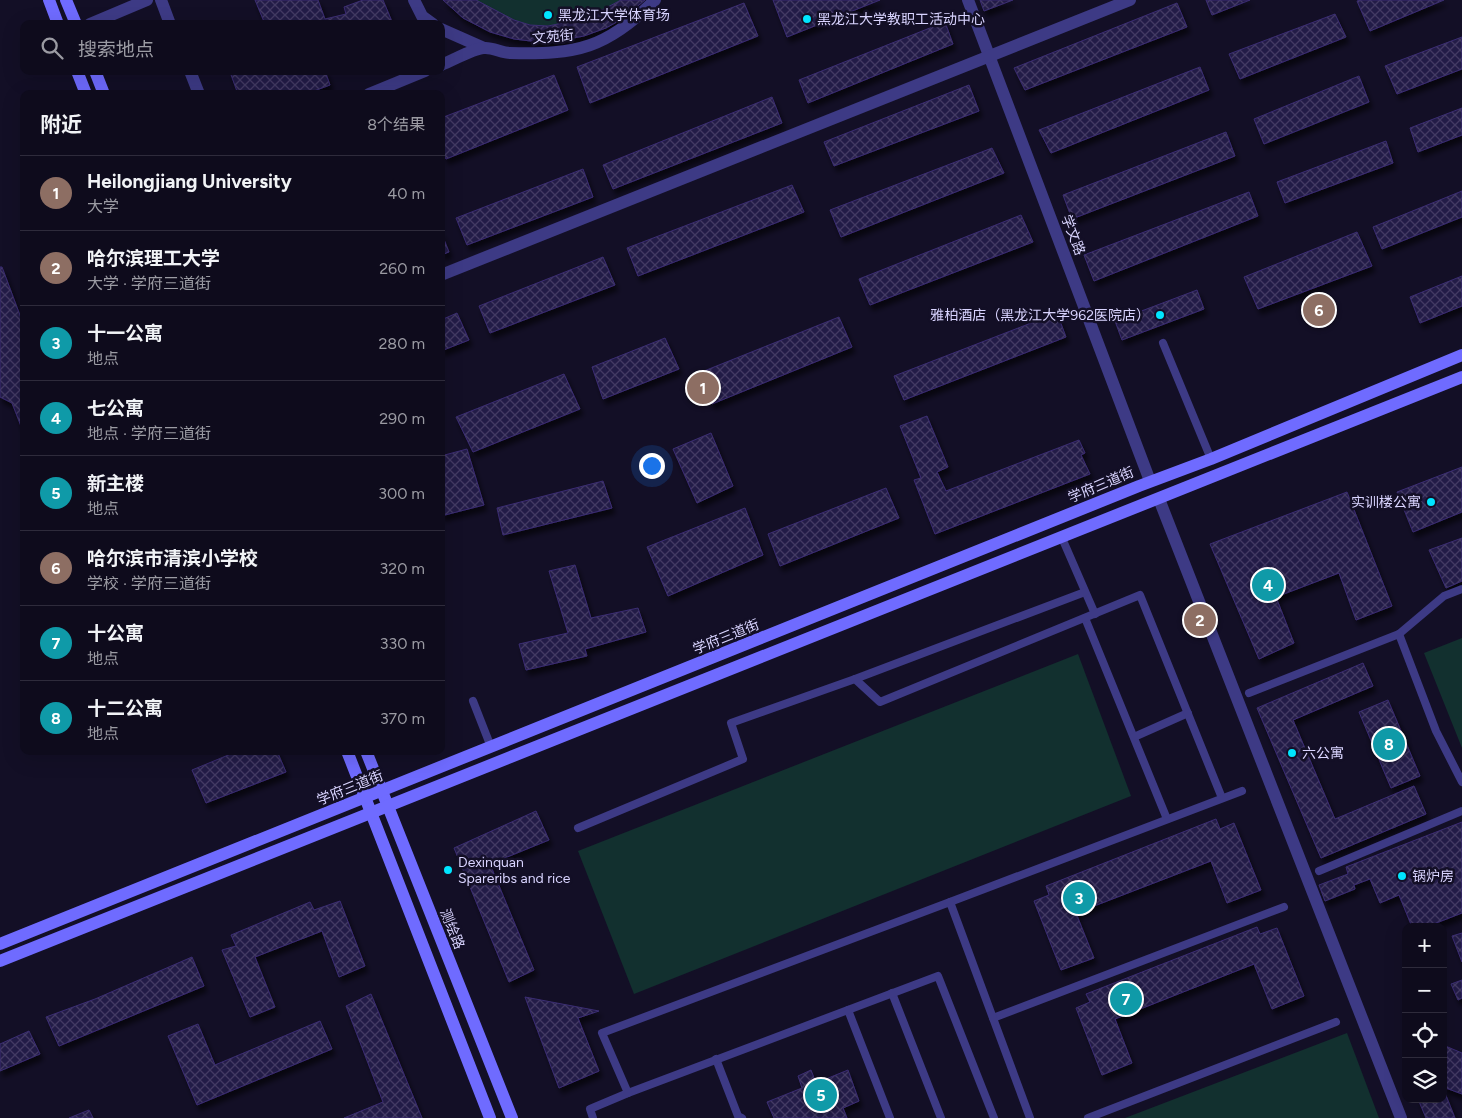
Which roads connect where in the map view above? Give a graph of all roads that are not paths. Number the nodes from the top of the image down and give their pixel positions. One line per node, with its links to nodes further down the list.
1 (48, 0): 9 (main road)
2 (66, 0): 10 (main road)
3 (147, 0): 11 (street)
4 (161, 0): 12 (street)
5 (414, 0): 13 (street)
6 (655, 0): 15 (street, 文苑街)
7 (968, 0): 16 (street, 学文路)
8 (1130, 0): 16 (street)
9 (56, 20)
10 (74, 20)
11 (100, 20)
12 (168, 20)
13 (422, 20)
14 (445, 31): 15 (street, 文苑街)
15 (484, 48): 17 (street)
16 (989, 55): 26 (street); 31 (street, 学文路)
17 (445, 63)
18 (79, 75): 22 (main road)
19 (97, 75): 23 (main road)
20 (192, 75): 24 (street)
21 (409, 75): 25 (street)
22 (84, 90)
23 (102, 90)
24 (197, 90)
25 (377, 90)
26 (445, 274)
27 (1163, 343): 30 (lane)
28 (1462, 355): 30 (main road, 学府三道街)
29 (1462, 377): 32 (main road)
30 (1211, 459): 31 (main road, 学府三道街)
31 (1150, 481): 44 (main road, 学府三道街)
32 (1159, 499): 33 (main road); 77 (street)
33 (1062, 538): 35 (lane); 52 (main road)
34 (1462, 589): 38 (lane)
35 (1085, 592): 36 (lane); 39 (lane)
36 (1095, 614): 37 (lane); 42 (lane)
37 (1085, 618): 39 (lane); 43 (lane)
38 (1399, 634): 40 (lane); 47 (lane)
39 (856, 679): 56 (lane)
40 (1249, 693)
41 (473, 702): 44 (lane)
42 (1188, 713): 43 (lane); 51 (lane)
43 (1134, 737): 55 (lane)
44 (492, 747): 49 (main road, 学府三道街)
45 (349, 755): 50 (main road)
46 (368, 755): 49 (main road, 测绘路)
47 (1462, 782)
48 (1242, 790): 51 (lane)
49 (382, 791): 50 (main road, 学府三道街); 52 (main road, 测绘路)
50 (365, 798): 54 (main road); 60 (main road, 学府三道街)
51 (1222, 798): 55 (lane)
52 (387, 806): 54 (main road); 70 (main road, 测绘路)
53 (1462, 810): 57 (lane)
54 (371, 813): 61 (main road); 69 (main road)
55 (1167, 819): 58 (lane)
56 (578, 828)
57 (1319, 872)
58 (950, 902): 64 (lane); 67 (lane)
59 (1284, 907): 64 (lane)
60 (0, 944)
61 (0, 961)
62 (892, 994): 63 (lane); 73 (lane); 74 (lane)
63 (848, 1010): 66 (lane); 72 (lane)
64 (993, 1018): 75 (lane)
65 (1336, 1022): 76 (lane)
66 (716, 1059): 67 (lane); 68 (lane)
67 (628, 1093): 71 (lane)
68 (739, 1117)
69 (490, 1118)
70 (512, 1118)
71 (594, 1118)
72 (890, 1118)
73 (941, 1118)
74 (994, 1118)
75 (1030, 1118)
76 (1088, 1118)
77 (1401, 1118)

